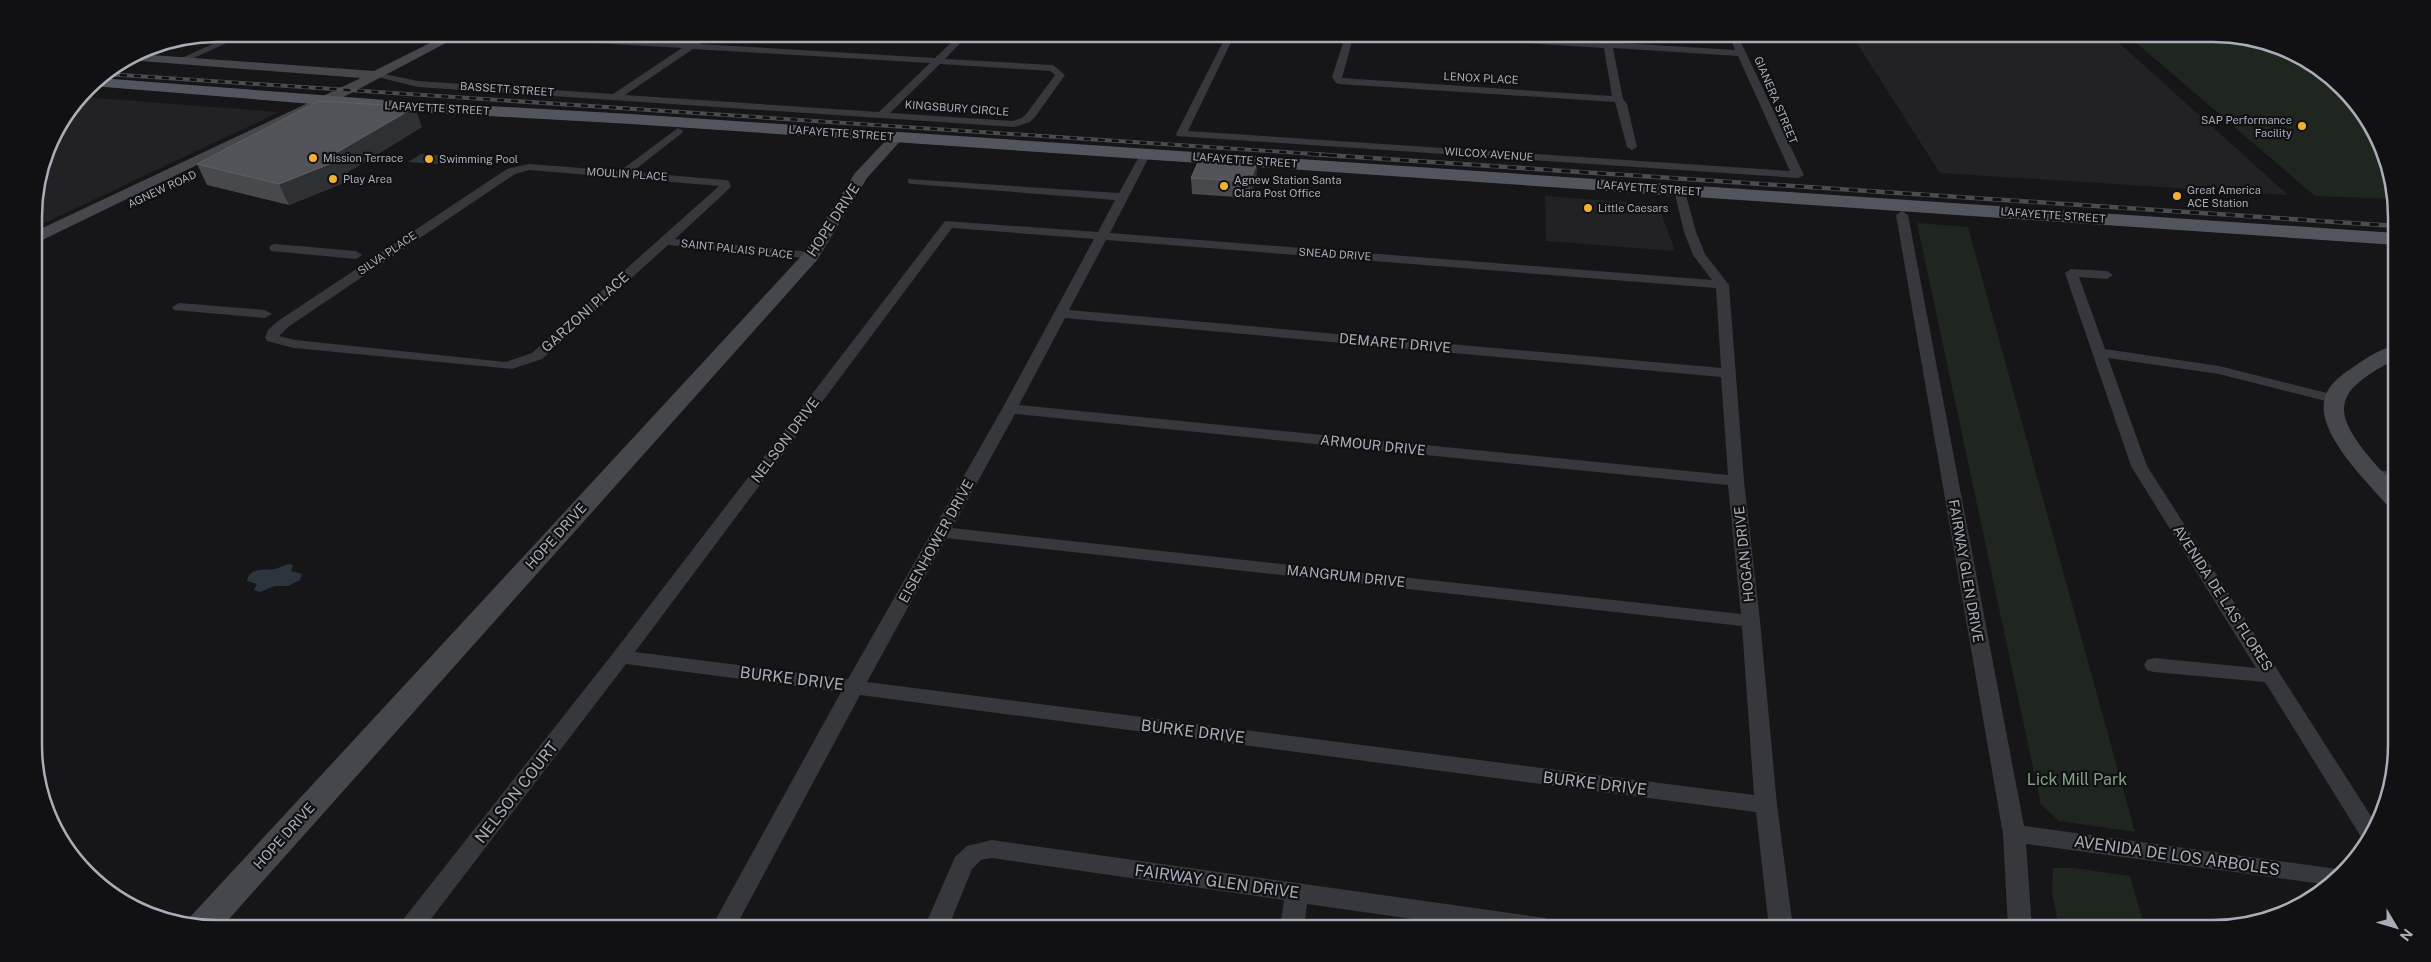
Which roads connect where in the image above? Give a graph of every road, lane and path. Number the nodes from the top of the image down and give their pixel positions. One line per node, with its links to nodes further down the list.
1 (1227, 42): 30 (street, WILCOX AVENUE)
2 (1347, 42): 20 (street, LENOX PLACE)
3 (1568, 42): 10 (street)
4 (1737, 42): 12 (street, GIANERA STREET)
5 (221, 43): 14 (street)
6 (439, 43): 16 (street, AGNEW ROAD)
7 (638, 43): 11 (street)
8 (697, 43): 11 (street)
9 (956, 43): 15 (street)
10 (1608, 45): 12 (street); 20 (street)
11 (692, 46): 15 (street); 19 (street)
12 (1742, 53): 30 (street, GIANERA STREET)
13 (145, 59): 14 (street, BASSETT STREET)
14 (180, 60): 16 (street, BASSETT STREET)
15 (937, 61): 23 (street); 23 (street, KINGSBURY CIRCLE)
16 (374, 75): 19 (street, BASSETT STREET); 21 (street, AGNEW ROAD)
17 (106, 83): 21 (main road, LAFAYETTE STREET)
18 (96, 92): 22 (main road, LAFAYETTE STREET)
19 (617, 96): 23 (street, BASSETT STREET)
20 (1618, 98): 26 (street)
21 (328, 100): 22 (street, AGNEW ROAD); 25 (main road, LAFAYETTE STREET)
22 (312, 108): 24 (main road, LAFAYETTE STREET); 38 (street, AGNEW ROAD); 43 (street, AGNEW ROAD)
23 (883, 114)
24 (678, 131): 25 (main road, LAFAYETTE STREET); 29 (street)
25 (893, 141): 27 (main road, LAFAYETTE STREET); 46 (street, HOPE DRIVE)
26 (1632, 147)
27 (1143, 158): 34 (main road, LAFAYETTE STREET); 35 (street, EISENHOWER DRIVE)
28 (529, 167): 29 (street, MOULIN PLACE); 52 (street, SILVA PLACE)
29 (623, 174): 32 (street, MOULIN PLACE)
30 (1798, 175)
31 (912, 181): 35 (street)
32 (725, 183): 40 (street, GARZONI PLACE)
33 (1601, 194): 34 (main road, LAFAYETTE STREET)
34 (1681, 195): 36 (main road, LAFAYETTE STREET); 41 (main road, LAFAYETTE STREET); 48 (street)
35 (1122, 197): 39 (street, EISENHOWER DRIVE)
36 (1902, 215): 42 (main road, LAFAYETTE STREET); 70 (street, FAIRWAY GLEN DRIVE)
37 (949, 224): 39 (street, SNEAD DRIVE); 64 (street, NELSON DRIVE)
38 (43, 234)
39 (1101, 236): 48 (street, SNEAD DRIVE); 51 (street, EISENHOWER DRIVE)
40 (664, 241): 46 (street, SAINT PALAIS PLACE); 52 (street, GARZONI PLACE)
41 (2388, 242)
42 (2388, 242)
43 (43, 247)
44 (275, 248): 45 (street)
45 (356, 255)
46 (811, 256): 73 (street, HOPE DRIVE)
47 (2107, 275): 53 (street, AVENIDA DE LAS FLORES)
48 (1722, 284): 55 (street, HOGAN DRIVE)
49 (179, 307): 50 (street)
50 (265, 314)
51 (1060, 314): 55 (street, DEMARET DRIVE); 57 (street, EISENHOWER DRIVE)
52 (294, 344)
53 (2098, 352): 56 (street); 66 (street, AVENIDA DE LAS FLORES)
54 (2388, 355): 56 (street)
55 (1730, 373): 60 (street, HOGAN DRIVE)
56 (2334, 399): 58 (street)
57 (1010, 409): 60 (street, ARMOUR DRIVE); 62 (street, EISENHOWER DRIVE)
58 (2372, 475): 59 (street); 61 (street)
59 (2388, 476)
60 (1736, 481): 63 (street, HOGAN DRIVE)
61 (2388, 493)
62 (941, 532): 63 (street, MANGRUM DRIVE); 67 (street, EISENHOWER DRIVE)
63 (1751, 621): 68 (street, HOGAN DRIVE)
64 (621, 657): 67 (street, BURKE DRIVE); 78 (street, NELSON COURT)
65 (2154, 666): 66 (street)
66 (2273, 676): 69 (street, AVENIDA DE LAS FLORES)
67 (854, 686): 68 (street, BURKE DRIVE); 79 (street, EISENHOWER DRIVE)
68 (1766, 805): 76 (street, HOGAN DRIVE)
69 (2367, 828)
70 (2014, 834): 71 (street, AVENIDA DE LOS ARBOLES); 77 (street, FAIRWAY GLEN DRIVE)
71 (2330, 875)
72 (1297, 893): 74 (street); 75 (street, FAIRWAY GLEN DRIVE); 80 (street, FAIRWAY GLEN DRIVE)
73 (209, 919)
74 (1293, 919)
75 (1485, 919)
76 (1780, 919)
77 (2019, 919)
78 (416, 920)
79 (727, 920)
80 (939, 920)

